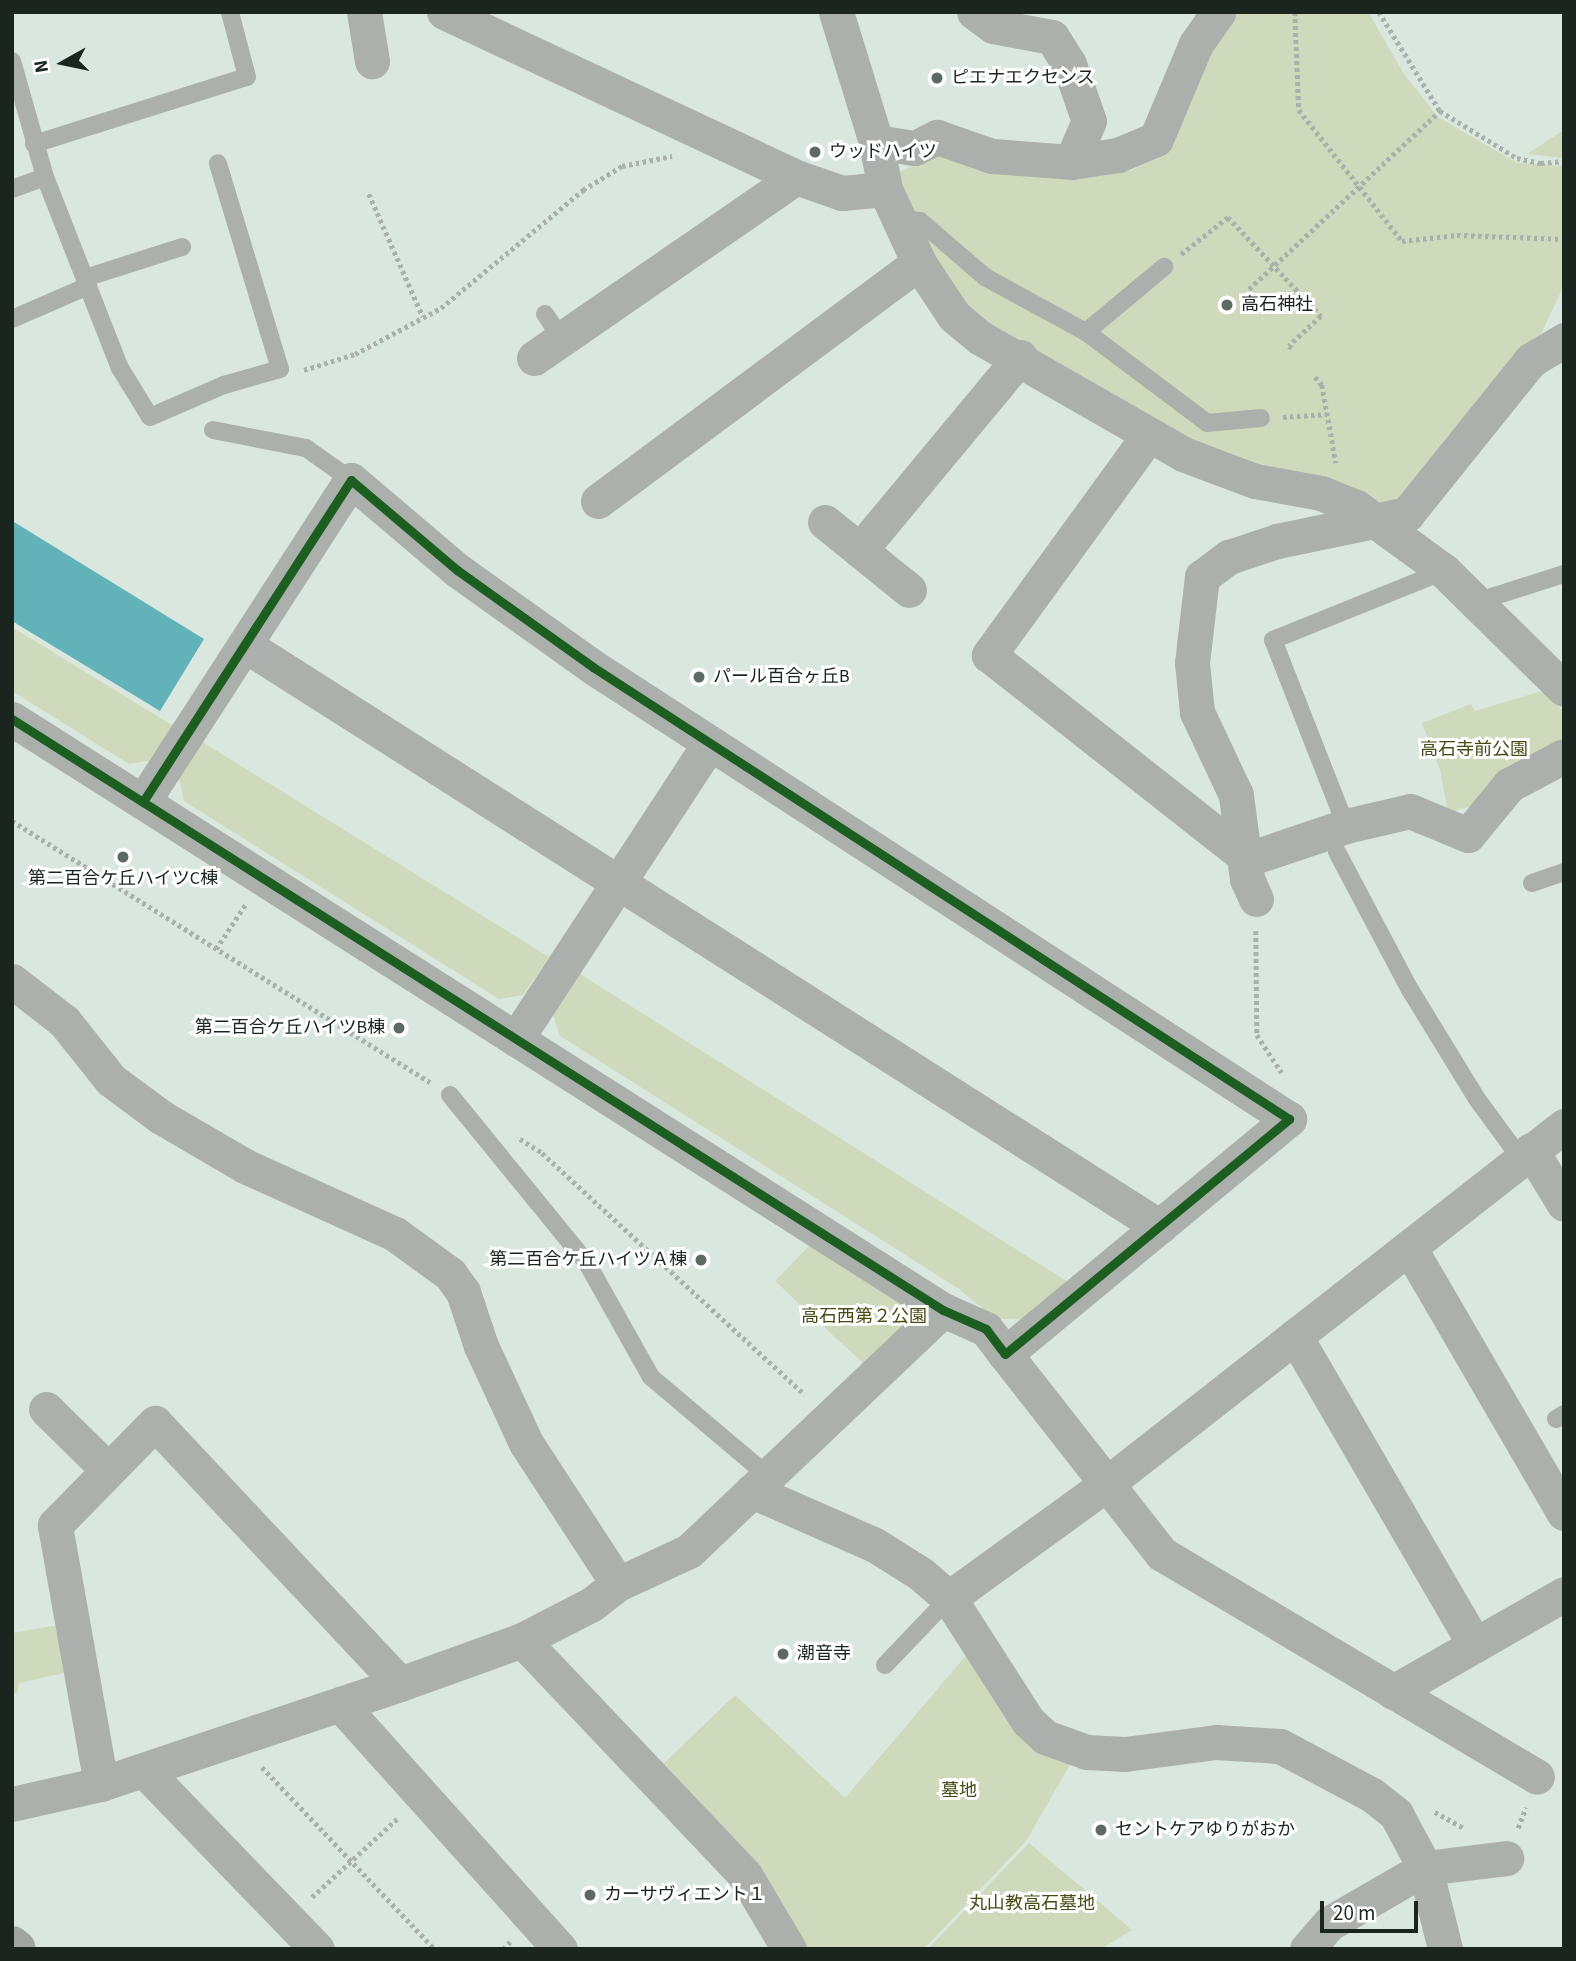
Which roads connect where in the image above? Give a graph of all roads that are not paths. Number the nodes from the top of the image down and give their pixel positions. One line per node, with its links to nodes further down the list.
1 (230, 12): 10 (lane)
2 (364, 12): 8 (street)
3 (444, 12): 14 (street)
4 (974, 12): 11 (street)
5 (1218, 12): 11 (street)
6 (831, 16): 9 (street)
7 (12, 61): 10 (lane)
8 (372, 61)
9 (876, 142): 11 (street); 16 (street)
10 (34, 144): 13 (lane)
11 (1071, 162)
12 (218, 163): 20 (lane)
13 (45, 177): 15 (lane); 20 (lane)
14 (796, 177): 16 (street); 23 (street)
15 (12, 189)
16 (892, 204): 18 (street); 22 (lane)
17 (182, 247): 20 (lane)
18 (919, 263): 25 (street); 30 (street)
19 (1164, 267): 22 (lane)
20 (86, 282): 21 (lane)
21 (12, 318)
22 (1086, 332): 26 (lane)
23 (547, 337)
24 (1564, 340): 31 (street)
25 (1020, 357): 28 (street); 33 (street)
26 (1262, 418)
27 (213, 430): 29 (lane)
28 (1148, 436): 31 (street); 45 (street)
29 (351, 480): 38 (street); 41 (street)
30 (598, 501)
31 (1376, 519): 34 (street); 45 (street)
32 (825, 522): 33 (street)
33 (860, 550): 36 (street)
34 (1444, 571): 37 (street); 44 (lane)
35 (1564, 574): 37 (lane)
36 (909, 590)
37 (1476, 602): 39 (street)
38 (245, 645): 43 (street); 47 (street)
39 (1564, 689)
40 (12, 719): 43 (street)
41 (709, 744): 47 (street); 56 (street)
42 (1564, 756): 44 (street)
43 (143, 802): 51 (street)
44 (1341, 839): 45 (street); 54 (lane)
45 (1248, 859): 49 (street)
46 (1564, 872): 48 (lane)
47 (618, 882): 51 (street); 56 (street)
48 (1532, 883)
49 (1256, 899)
50 (12, 981): 66 (street)
51 (516, 1039): 58 (street)
52 (450, 1095): 63 (lane)
53 (1564, 1126): 54 (street)
54 (1526, 1155): 55 (street); 57 (street)
55 (1564, 1204)
56 (1160, 1227): 60 (street)
57 (1409, 1247): 59 (street); 65 (street)
58 (943, 1310): 60 (street); 63 (street)
59 (1295, 1336): 64 (street); 70 (street)
60 (1005, 1354): 64 (street)
61 (46, 1409): 62 (street)
62 (108, 1470): 72 (street); 77 (street)
63 (760, 1483): 66 (street); 68 (street)
64 (1105, 1485): 68 (street); 73 (street)
65 (1564, 1513)
66 (618, 1584): 69 (street)
67 (1564, 1594): 70 (street)
68 (949, 1598): 71 (lane); 80 (street)
69 (522, 1640): 72 (street); 85 (street)
70 (1475, 1645): 73 (street)
71 (885, 1665)
72 (400, 1684): 74 (street)
73 (1394, 1692): 76 (street)
74 (340, 1704): 75 (street); 84 (street)
75 (144, 1770): 77 (street); 83 (street)
76 (1537, 1777)
77 (101, 1784): 78 (street)
78 (12, 1804)
79 (1506, 1858): 80 (street)
80 (1425, 1868): 86 (street); 87 (street)
81 (12, 1945): 82 (street)
82 (17, 1949)
83 (317, 1949)
84 (560, 1949)
85 (789, 1949)
86 (1307, 1949)
87 (1445, 1949)

